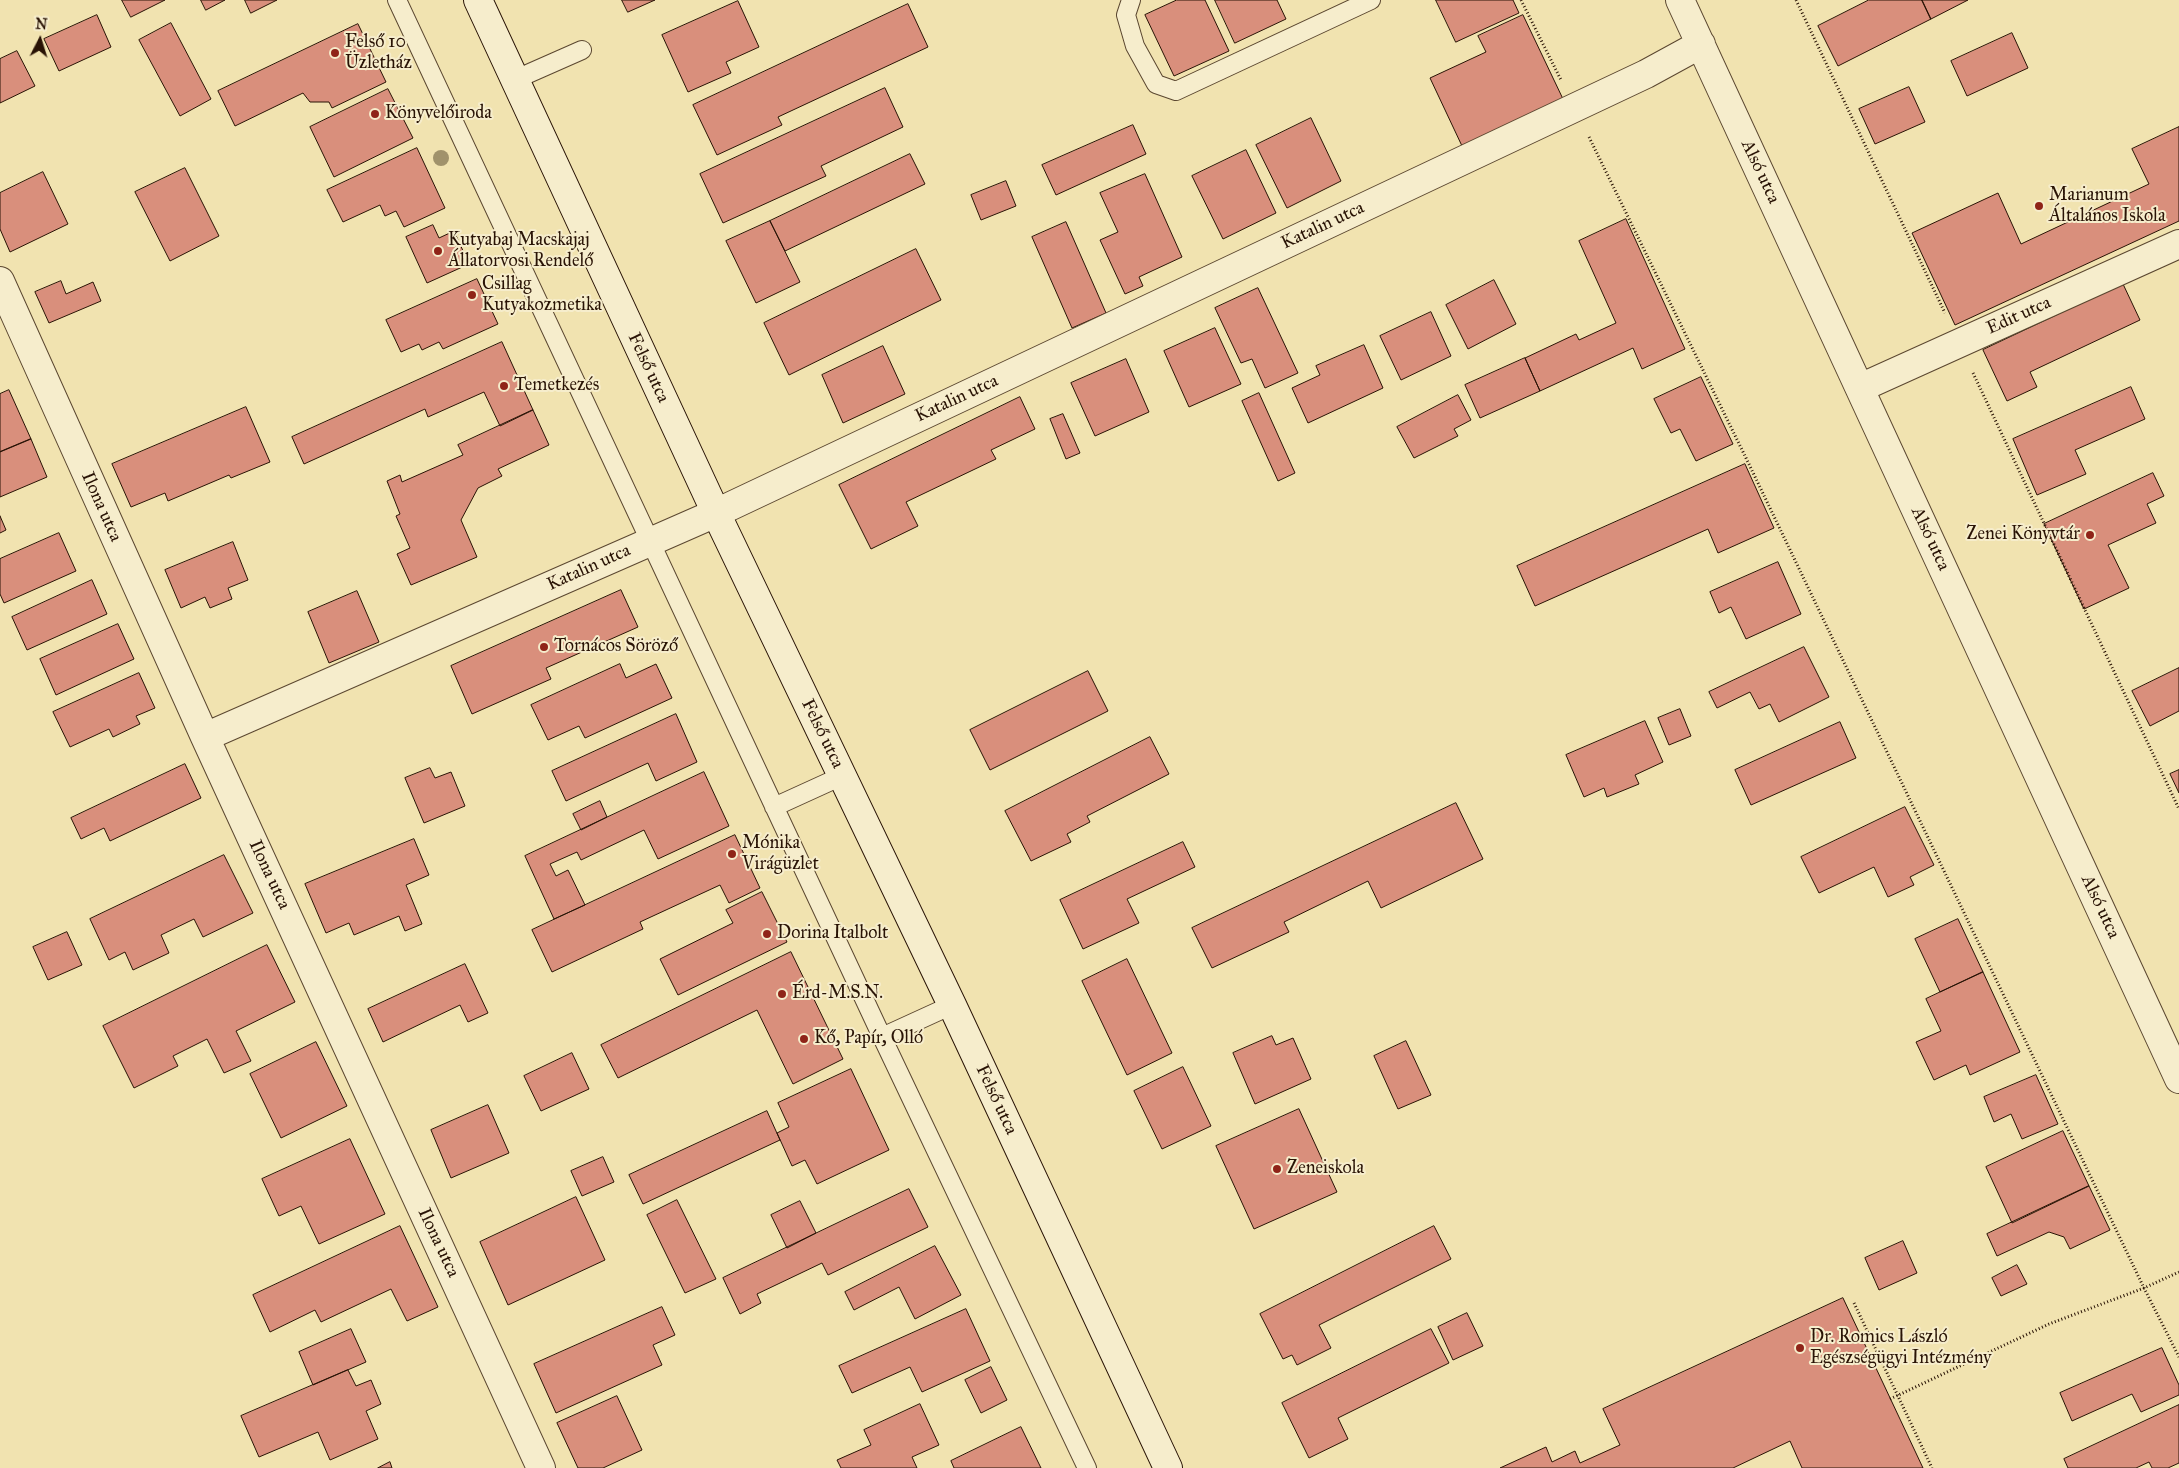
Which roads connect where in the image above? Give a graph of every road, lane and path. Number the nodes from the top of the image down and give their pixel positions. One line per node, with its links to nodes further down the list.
1 (397, 0): 17 (lane)
2 (478, 0): 10 (street, Felső utca)
3 (1131, 0): 4 (lane)
4 (1371, 0)
5 (1521, 0): 11 (path)
6 (1680, 0): 8 (street, Alsó utca)
7 (1796, 0): 14 (path)
8 (1701, 44): 11 (street, Katalin utca); 15 (street, Alsó utca)
9 (582, 50): 10 (lane)
10 (514, 80): 16 (street, Felső utca)
11 (1574, 107): 16 (street, Katalin utca); 26 (path)
12 (2179, 244): 14 (street, Edit utca)
13 (0, 281): 18 (street, Ilona utca)
14 (1959, 343): 15 (street, Edit utca); 21 (path)
15 (1860, 388): 24 (street, Alsó utca)
16 (716, 512): 17 (street, Katalin utca); 19 (street, Felső utca)
17 (651, 540): 18 (street, Katalin utca); 20 (lane)
18 (205, 736): 31 (street, Ilona utca)
19 (842, 776): 20 (lane); 22 (street, Felső utca)
20 (774, 807): 23 (lane)
21 (2179, 809)
22 (952, 1005): 23 (lane); 33 (street, Felső utca)
23 (882, 1037): 32 (lane)
24 (2179, 1079)
25 (2179, 1272): 26 (path)
26 (2144, 1288): 28 (path); 29 (path)
27 (1854, 1303): 29 (path)
28 (2179, 1357)
29 (1897, 1396): 30 (path); 34 (path)
30 (1890, 1399)
31 (541, 1468)
32 (1087, 1468)
33 (1168, 1468)
34 (1932, 1468)

